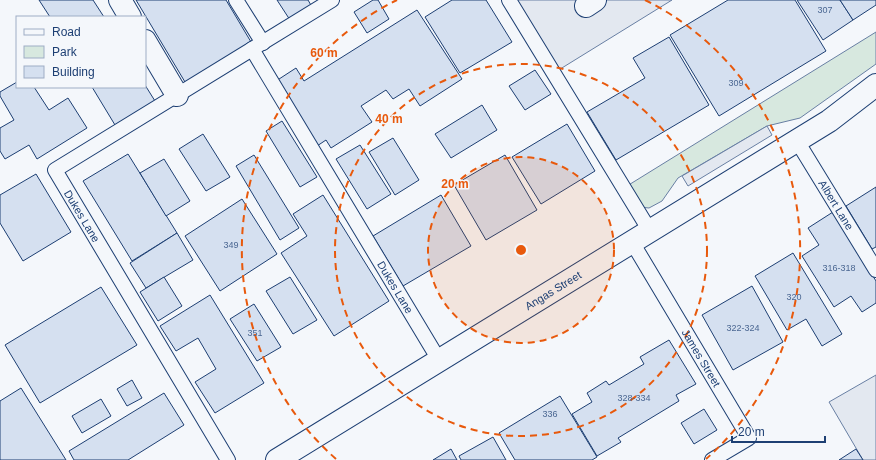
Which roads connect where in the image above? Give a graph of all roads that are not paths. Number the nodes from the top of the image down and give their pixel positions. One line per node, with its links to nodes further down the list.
1 (120, 0): 5 (street)
2 (236, 0): 7 (lane)
3 (332, 0): 7 (lane, Dukes Lane)
4 (509, 0): 13 (lane)
5 (129, 16)
6 (146, 43): 9 (street)
7 (257, 46): 9 (lane, Dukes Lane); 15 (lane, Dukes Lane)
8 (876, 84): 11 (street, Angas Street)
9 (178, 95): 17 (lane, Dukes Lane)
10 (876, 102): 11 (street, Angas Street)
11 (828, 121): 12 (street, Angas Street)
12 (797, 141): 13 (street, Angas Street); 14 (lane, Albert Lane)
13 (641, 236): 15 (street, Angas Street); 18 (lane, James Street)
14 (876, 270)
15 (438, 360): 16 (street, Angas Street)
16 (283, 458)
17 (228, 460)
18 (712, 460)

